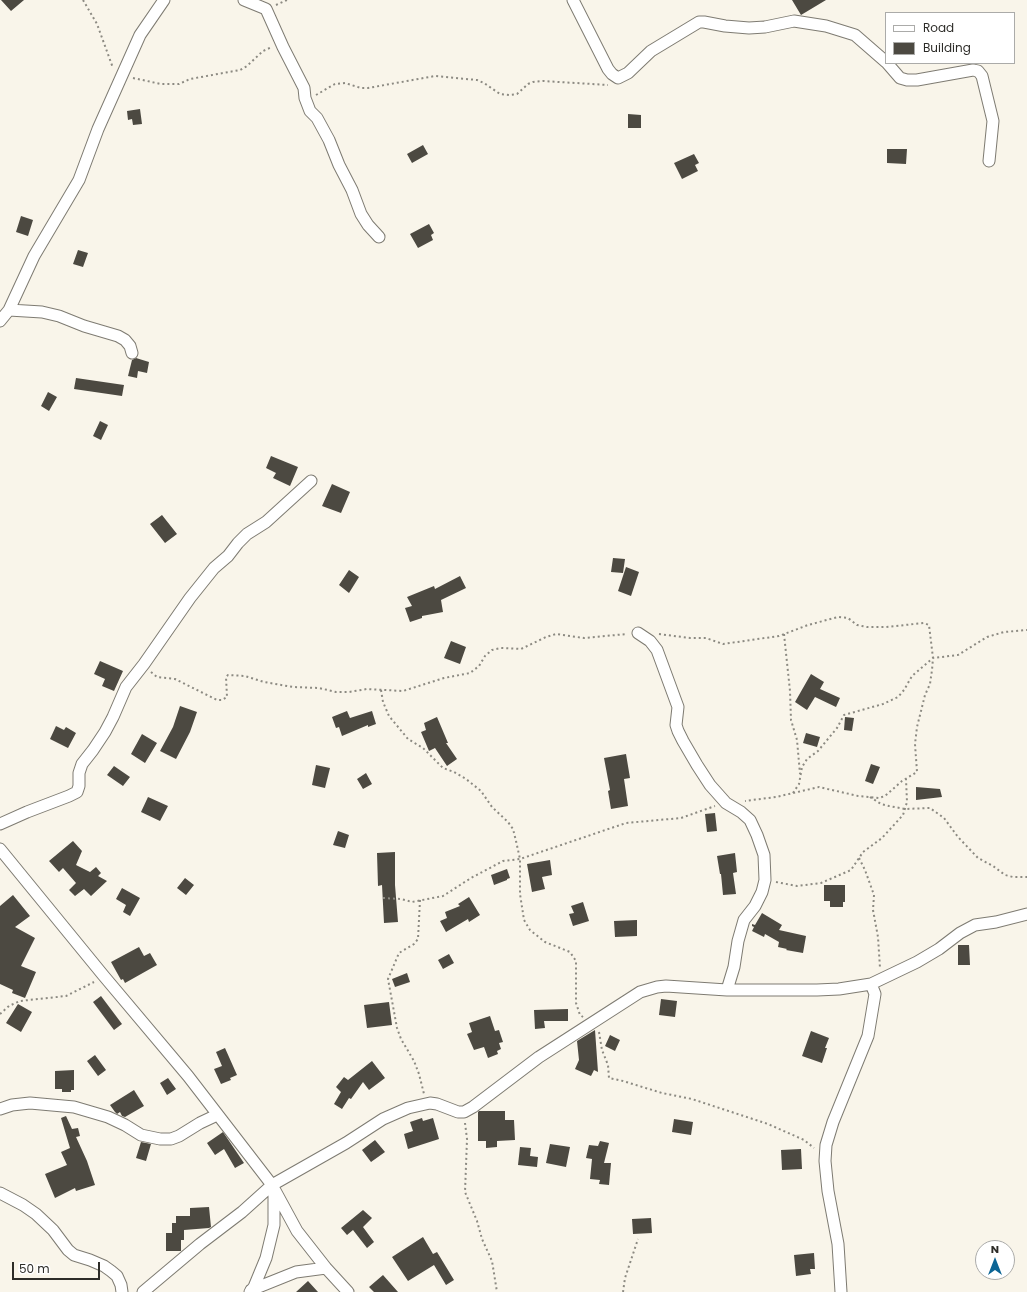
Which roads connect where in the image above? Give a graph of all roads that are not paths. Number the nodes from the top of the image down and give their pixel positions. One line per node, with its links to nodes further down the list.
1 (164, 0): 8 (street)
2 (244, 0): 7 (street)
3 (573, 0): 4 (street)
4 (885, 62)
5 (887, 64): 6 (street)
6 (989, 161)
7 (379, 237)
8 (9, 310): 9 (street); 10 (street)
9 (0, 321)
10 (132, 353)
11 (311, 481): 13 (street)
12 (638, 633): 17 (street)
13 (0, 824)
14 (0, 849): 19 (street)
15 (1027, 914): 16 (street)
16 (876, 982): 17 (street); 27 (street)
17 (727, 990): 20 (street)
18 (0, 1109): 19 (street)
19 (217, 1115): 20 (street)
20 (273, 1187): 22 (street); 23 (street); 25 (street)
21 (0, 1193): 24 (street)
22 (326, 1268): 23 (street); 26 (street)
23 (251, 1291)
24 (122, 1292)
25 (143, 1292)
26 (348, 1292)
27 (841, 1292)

